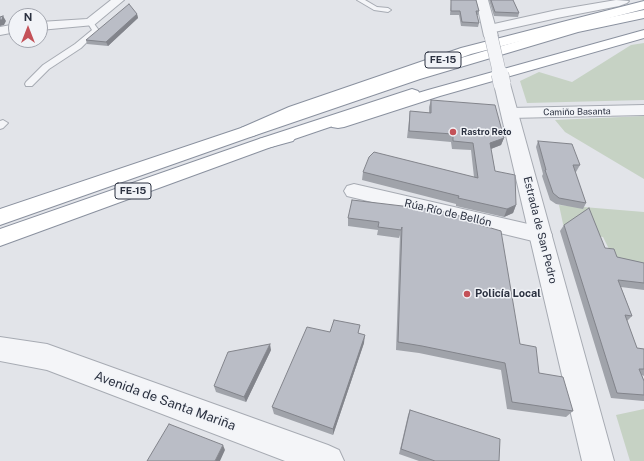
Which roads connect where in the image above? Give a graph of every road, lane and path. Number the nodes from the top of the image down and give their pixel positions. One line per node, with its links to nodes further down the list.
1 (118, 0): 8 (street)
2 (360, 0): 6 (lane)
3 (482, 0): 11 (street, Estrada de San Pedro)
4 (622, 0): 11 (street)
5 (644, 5): 16 (highway, FE-15)
6 (388, 10)
7 (644, 14): 16 (highway)
8 (90, 22): 9 (street); 13 (lane)
9 (48, 25)
10 (644, 25): 17 (highway)
11 (490, 33): 14 (street, Estrada de San Pedro, bridge)
12 (644, 34): 17 (highway, FE-15)
13 (28, 84)
14 (507, 109): 15 (street, Camiño Basanta); 20 (street, Estrada de San Pedro)
15 (644, 110)
16 (247, 132): 19 (highway, FE-15)
17 (265, 143): 21 (highway, FE-15)
18 (354, 191): 20 (street, Rúa Río de Bellón)
19 (0, 217)
20 (541, 235): 24 (street, Estrada de San Pedro)
21 (0, 238)
22 (0, 349): 23 (street, Avenida de Santa Mariña)
23 (328, 461)
24 (598, 461)

